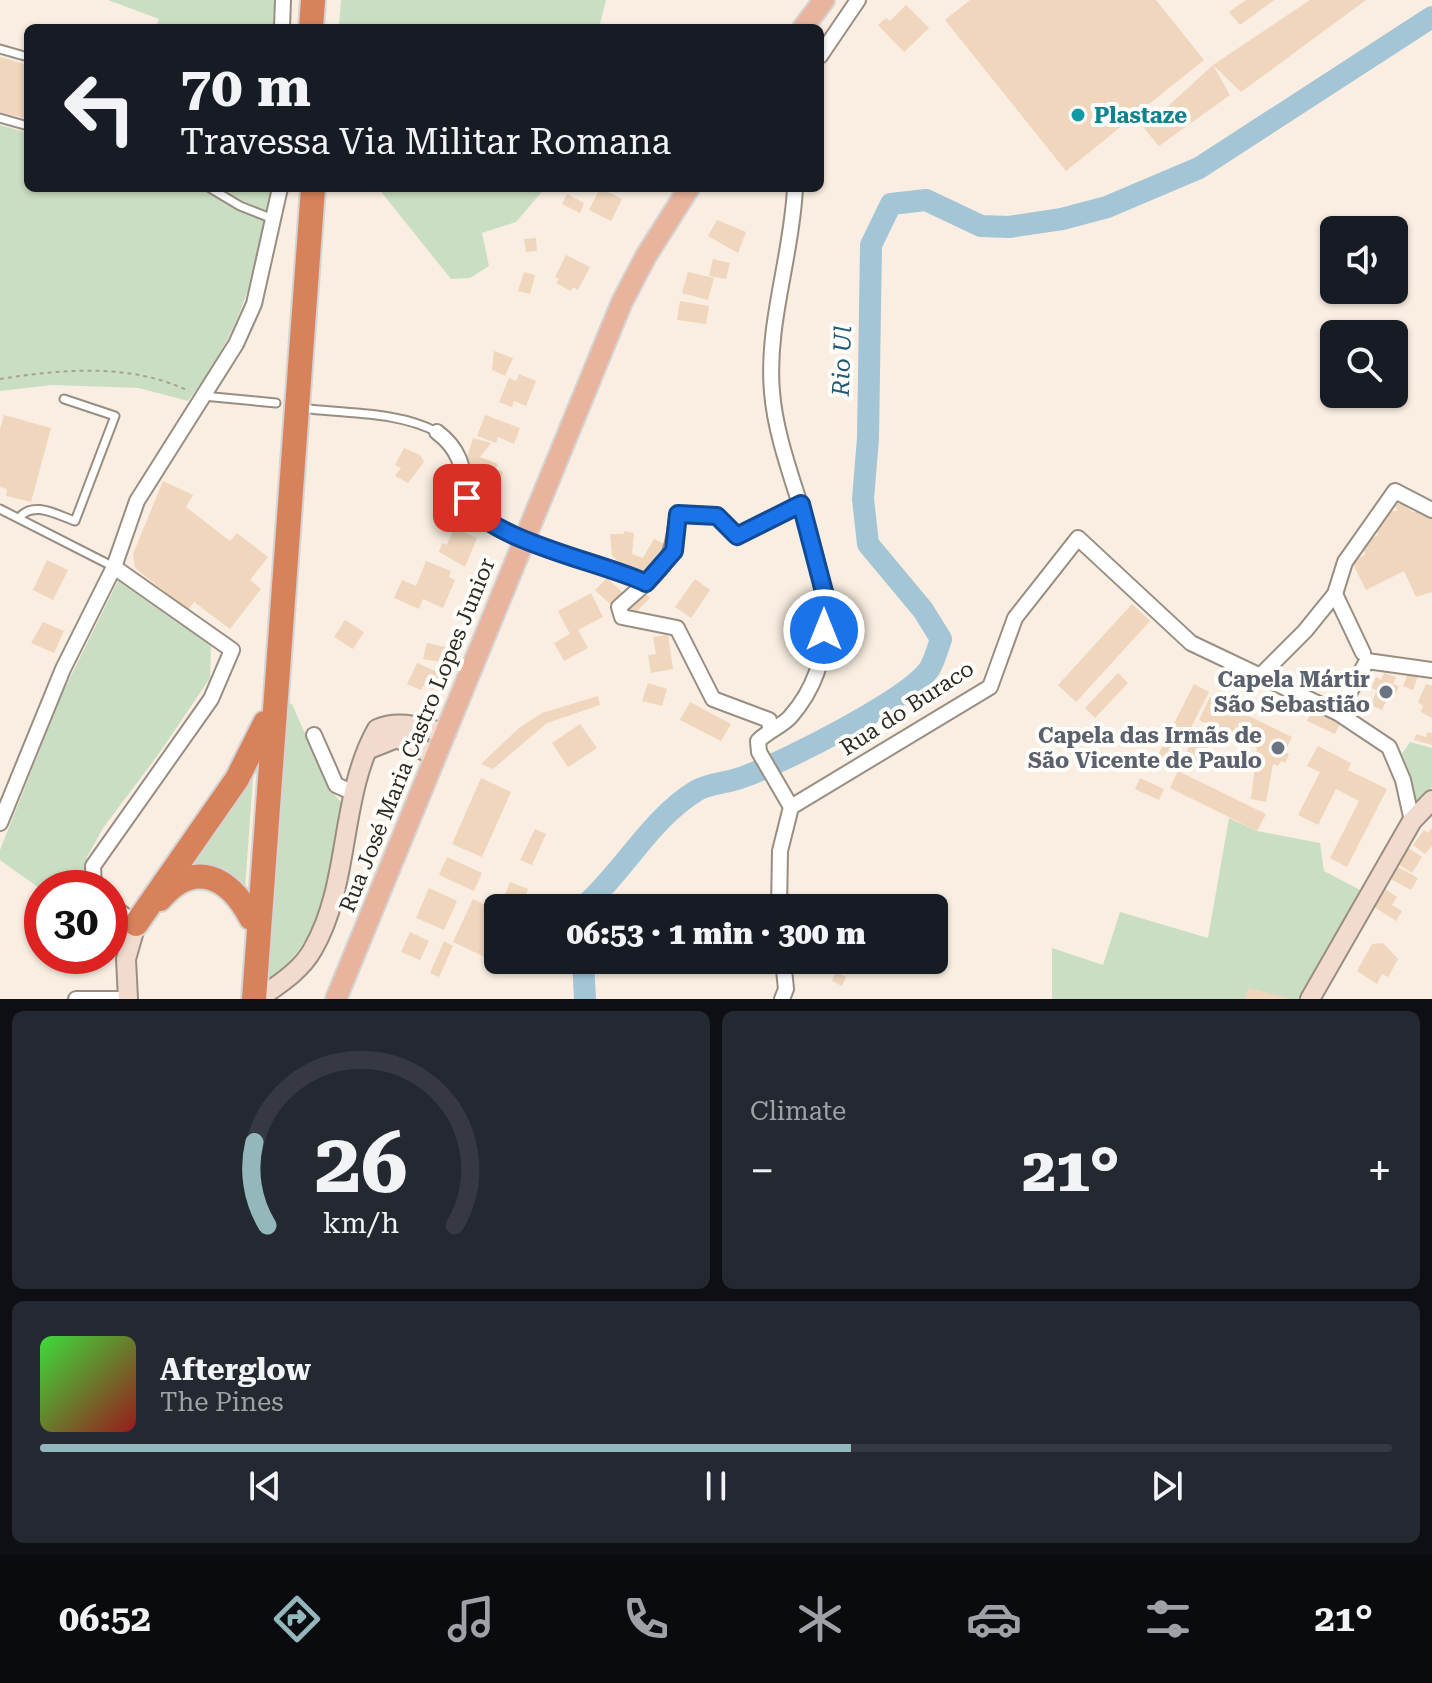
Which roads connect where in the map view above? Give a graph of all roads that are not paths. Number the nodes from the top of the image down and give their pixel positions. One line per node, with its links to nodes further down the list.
1 (283, 0): 6 (street)
2 (313, 0): 7 (highway)
3 (323, 0): 8 (highway)
4 (824, 0): 9 (main road)
5 (858, 0): 11 (street)
6 (282, 24)
7 (311, 24)
8 (321, 24)
9 (806, 24)
10 (0, 49): 12 (lane)
11 (824, 50)
12 (24, 56)
13 (0, 118): 14 (lane)
14 (24, 125)
15 (217, 192): 21 (lane)
16 (279, 192): 21 (street)
17 (303, 192): 39 (highway)
18 (313, 192): 59 (highway)
19 (686, 192): 31 (main road, Rua José Maria Castro Lopes Junior)
20 (795, 192): 27 (street)
21 (275, 220): 22 (street)
22 (201, 396): 24 (lane); 32 (street)
23 (64, 399): 30 (lane)
24 (276, 403)
25 (310, 409): 26 (lane)
26 (437, 432): 31 (street)
27 (801, 504): 33 (street); 40 (street)
28 (0, 509): 30 (lane)
29 (1432, 510): 34 (street)
30 (19, 518): 32 (lane)
31 (524, 538): 33 (street); 41 (main road, Rua José Maria Castro Lopes Junior)
32 (114, 567): 48 (street); 50 (street)
33 (646, 583): 40 (street)
34 (1335, 594): 35 (street); 37 (street)
35 (1365, 657): 36 (street); 38 (street)
36 (1432, 670)
37 (1262, 674): 38 (street); 47 (street, Rua do Buraco)
38 (1338, 713): 49 (street)
39 (265, 723): 53 (highway); 54 (highway)
40 (770, 728): 47 (street)
41 (446, 733): 43 (street); 44 (main road, Rua José Maria Castro Lopes Junior)
42 (314, 735): 45 (street)
43 (367, 750): 44 (street); 45 (street)
44 (436, 756): 60 (main road, Rua José Maria Castro Lopes Junior)
45 (354, 793): 59 (street)
46 (1432, 800): 49 (street)
47 (791, 807): 51 (street)
48 (2, 814)
49 (1412, 821): 62 (street)
50 (93, 870)
51 (779, 894)
52 (128, 918): 54 (street)
53 (251, 918): 54 (highway); 58 (highway)
54 (136, 924): 57 (street)
55 (784, 974): 61 (street)
56 (76, 999): 57 (street)
57 (128, 999)
58 (245, 999)
59 (256, 999)
60 (336, 999)
61 (782, 999)
62 (1310, 999)

